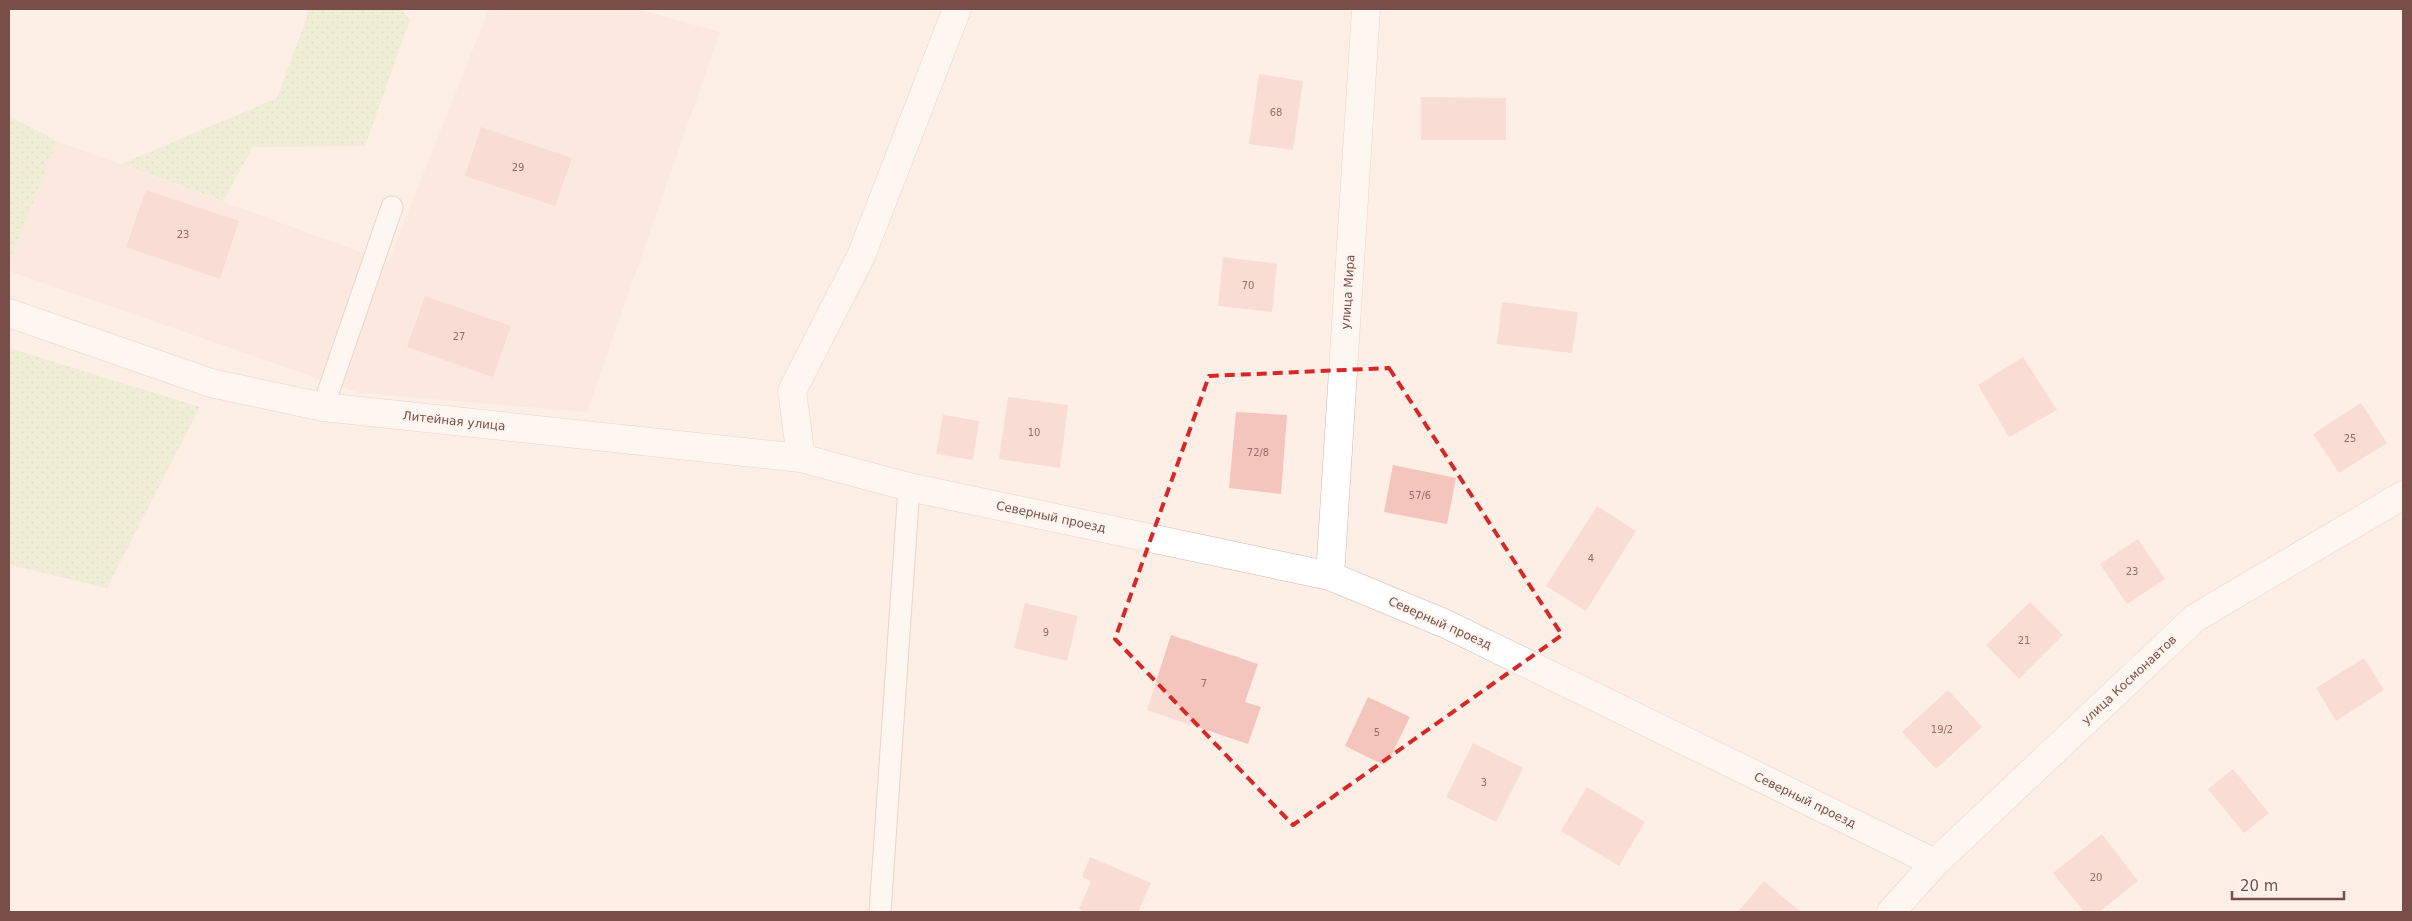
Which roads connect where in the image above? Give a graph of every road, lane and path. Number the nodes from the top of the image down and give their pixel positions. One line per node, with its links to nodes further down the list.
1 (957, 9): 6 (street)
2 (1366, 9): 9 (street, улица Мира)
3 (392, 207): 5 (lane)
4 (9, 313): 5 (street, Литейная улица)
5 (323, 407): 6 (street, Литейная улица)
6 (801, 458): 7 (street, Литейная улица)
7 (909, 488): 9 (street, Северный проезд); 11 (lane)
8 (2403, 495): 10 (street, улица Космонавтов)
9 (1330, 576): 10 (street, Северный проезд)
10 (1935, 864): 12 (street, улица Космонавтов)
11 (880, 912)
12 (1891, 912)

